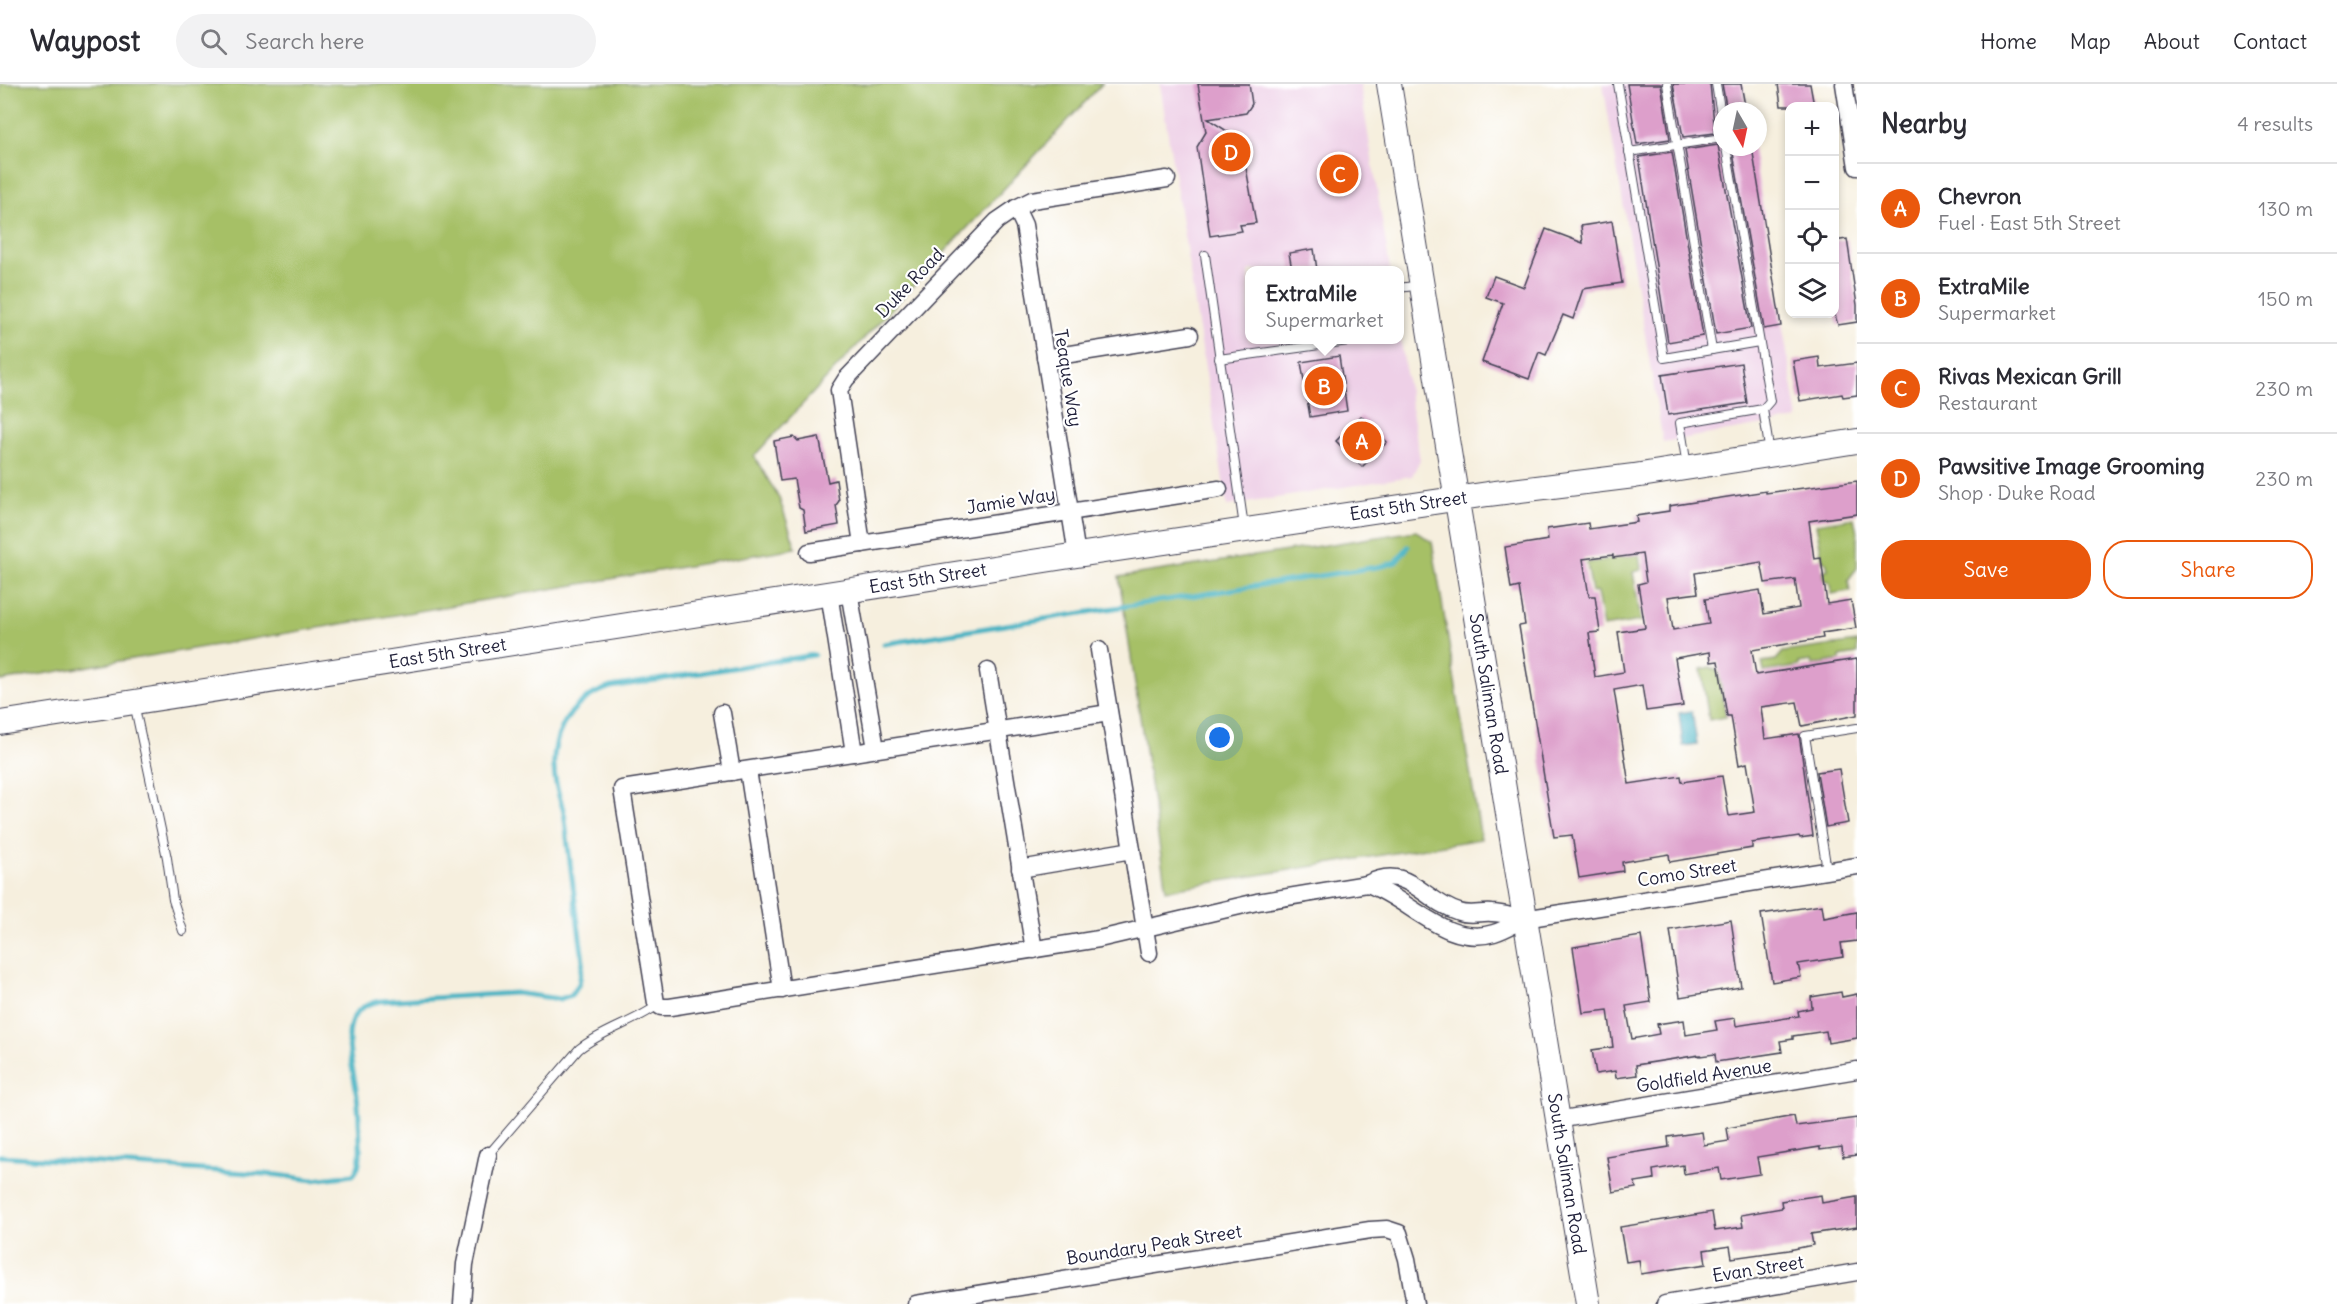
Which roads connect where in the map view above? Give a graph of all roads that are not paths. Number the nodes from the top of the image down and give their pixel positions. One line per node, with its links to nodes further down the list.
1 (1389, 84): 15 (main road, South Saliman Road)
2 (1618, 84): 9 (lane)
3 (1667, 84): 8 (lane)
4 (1716, 84): 6 (lane)
5 (1844, 84): 11 (street)
6 (1719, 102)
7 (1713, 139): 8 (lane)
8 (1677, 145): 9 (lane); 19 (lane)
9 (1629, 152): 19 (lane)
10 (1728, 156): 17 (lane)
11 (1857, 167)
12 (1167, 179): 13 (street, Duke Road)
13 (1016, 208): 20 (street, Teaque Way); 30 (street, Duke Road)
14 (1205, 255): 21 (lane)
15 (1410, 287): 27 (main road, South Saliman Road)
16 (1190, 334): 20 (street)
17 (1759, 342): 19 (lane); 22 (lane)
18 (1319, 344): 21 (lane)
19 (1712, 350)
20 (1045, 358): 28 (street, Teaque Way)
21 (1219, 358): 29 (lane)
22 (1763, 409): 24 (lane); 25 (lane)
23 (1857, 441): 24 (main road, East 5th Street)
24 (1770, 455): 25 (main road, East 5th Street)
25 (1687, 467): 27 (main road, East 5th Street)
26 (1219, 489): 28 (street, Jamie Way)
27 (1455, 498): 29 (main road, East 5th Street); 54 (main road, South Saliman Road)
28 (1070, 512): 30 (street, Jamie Way); 32 (street, Teaque Way)
29 (1244, 530): 32 (main road, East 5th Street)
30 (862, 544): 31 (street, Jamie Way)
31 (809, 552)
32 (1077, 555): 33 (main road, East 5th Street)
33 (839, 592): 36 (main road, East 5th Street); 37 (street); 38 (street)
34 (1099, 650): 40 (street)
35 (988, 671): 43 (street)
36 (134, 702): 41 (main road, East 5th Street); 56 (lane)
37 (868, 702): 38 (lane); 44 (street)
38 (847, 705): 45 (street)
39 (722, 713): 46 (street)
40 (1109, 713): 43 (street); 47 (street)
41 (0, 723)
42 (1857, 728): 50 (lane)
43 (998, 730): 44 (street); 49 (street)
44 (876, 749): 45 (street)
45 (854, 753): 46 (street)
46 (740, 771): 59 (street); 60 (street)
47 (1132, 850): 49 (street); 55 (street)
48 (1857, 866): 50 (street, Como Street)
49 (1020, 869): 57 (street)
50 (1827, 870): 54 (street, Como Street)
51 (1367, 884): 52 (street); 53 (street); 55 (street)
52 (1422, 892): 53 (lane); 54 (street)
53 (1412, 908): 54 (street)
54 (1524, 919): 62 (main road, South Saliman Road)
55 (1145, 928): 57 (street); 58 (street)
56 (183, 931)
57 (1034, 950): 59 (street)
58 (1149, 953)
59 (782, 990): 60 (street)
60 (658, 1005): 63 (lane)
61 (1857, 1070): 62 (street, Goldfield Avenue)
62 (1557, 1120): 68 (main road, South Saliman Road)
63 (488, 1155): 65 (street)
64 (1857, 1272): 69 (street, Evan Street)
65 (462, 1304)
66 (916, 1304): 67 (street, Boundary Peak Street)
67 (1415, 1304)
68 (1588, 1304)
69 (1665, 1304)

